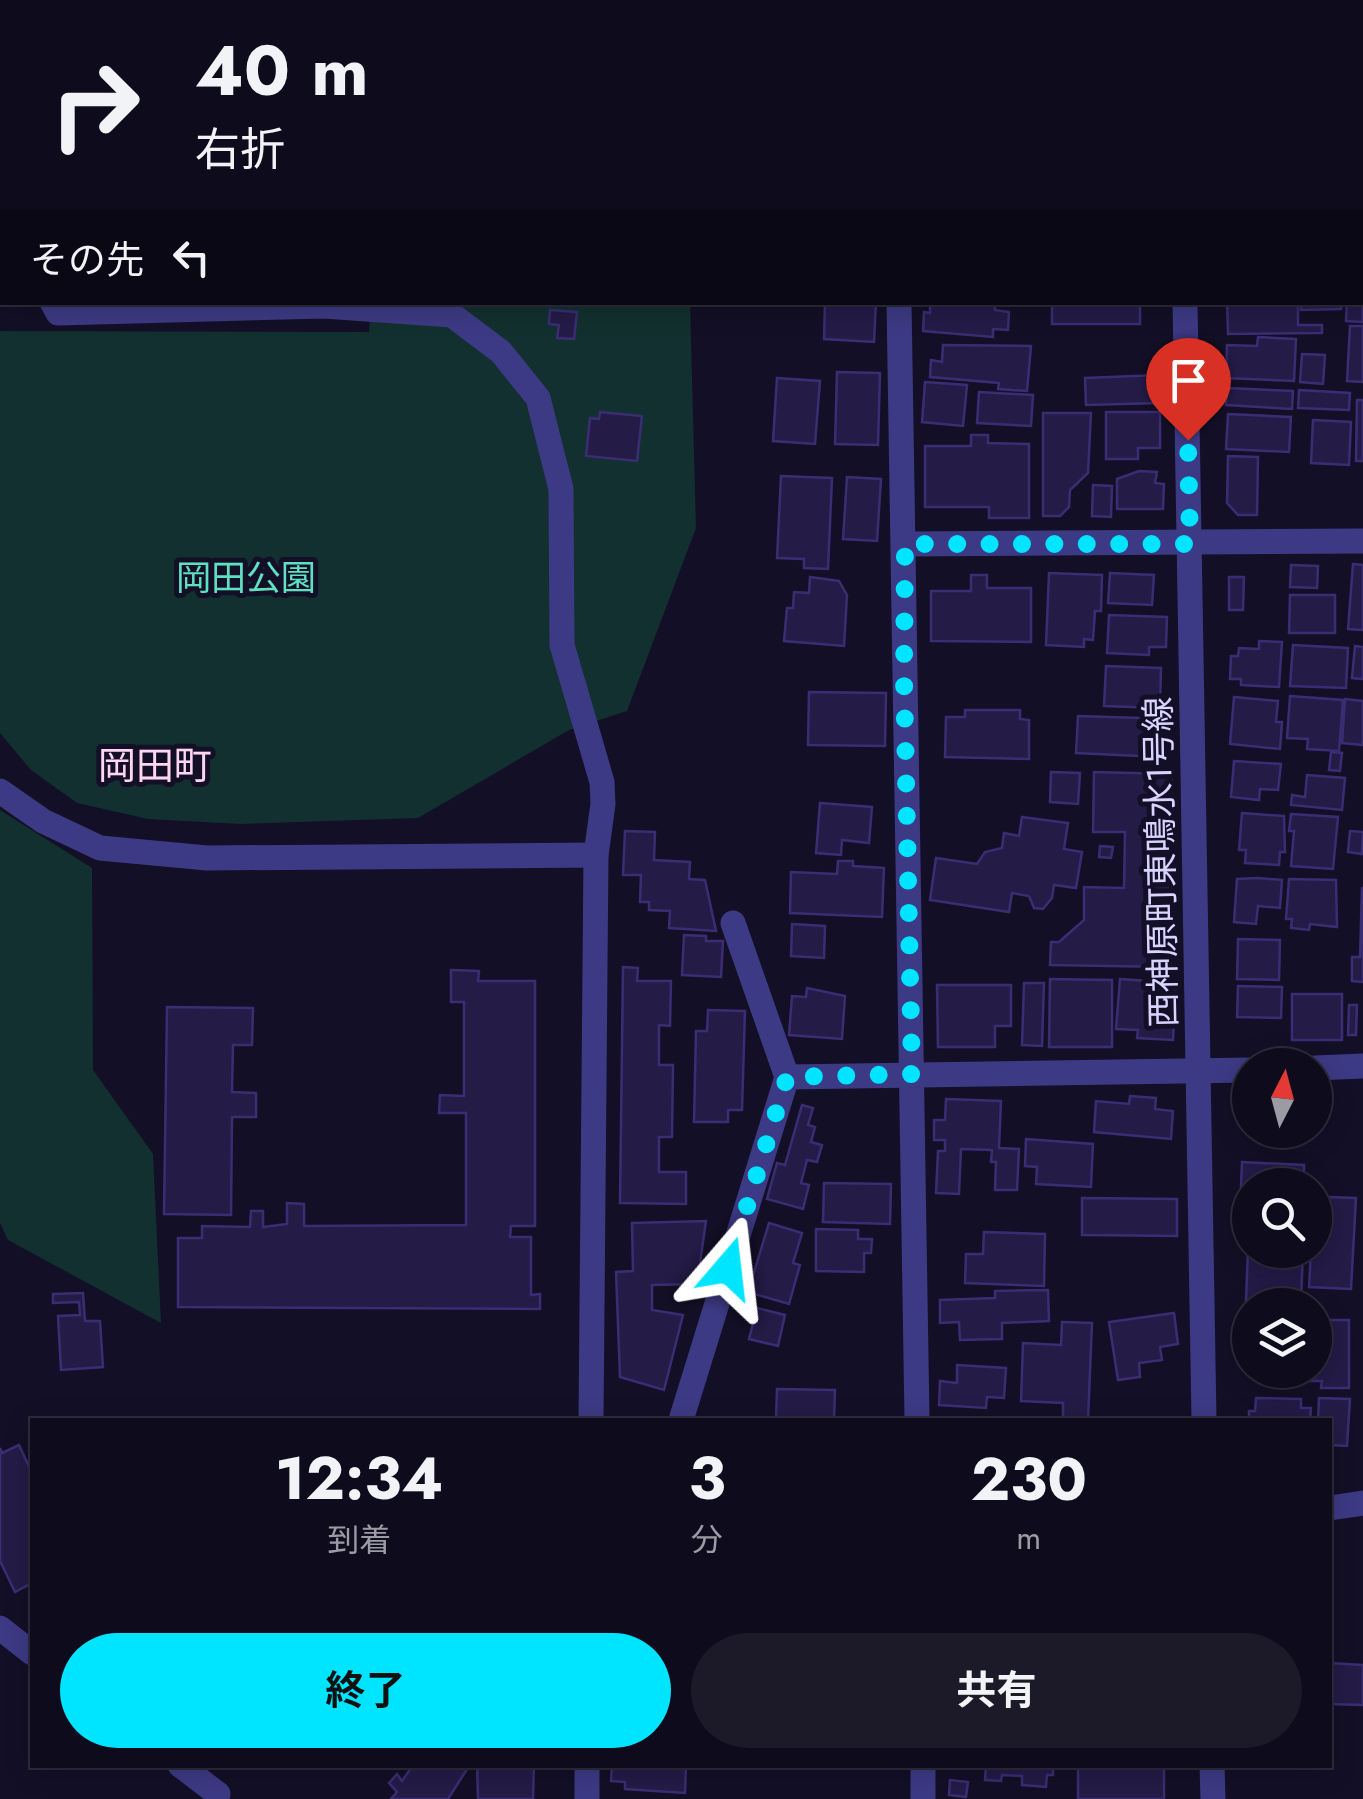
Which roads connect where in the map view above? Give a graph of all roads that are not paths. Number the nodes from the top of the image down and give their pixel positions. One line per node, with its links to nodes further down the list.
1 (54, 305): 2 (street)
2 (290, 305)
3 (335, 305): 10 (street)
4 (899, 305): 7 (street)
5 (1185, 305): 8 (street, 西神原町東鳴水1号線)
6 (1363, 541): 8 (street)
7 (905, 544): 8 (street); 16 (street)
8 (1190, 544): 15 (street, 西神原町東鳴水1号線)
9 (0, 791): 10 (street)
10 (596, 855): 18 (street)
11 (734, 924): 17 (street)
12 (1363, 1066): 13 (street)
13 (1332, 1067)
14 (1232, 1070): 15 (street)
15 (1200, 1071): 16 (street); 21 (street, 西神原町東鳴水1号線)
16 (912, 1074): 17 (street); 20 (street)
17 (787, 1077): 19 (street)
18 (591, 1418)
19 (682, 1418)
20 (918, 1418)
21 (1204, 1418)
22 (1363, 1502): 23 (street)
23 (1332, 1508)
24 (0, 1628): 25 (street)
25 (30, 1650)
26 (184, 1768): 30 (street)
27 (588, 1768): 31 (street)
28 (923, 1768): 32 (street)
29 (1212, 1768): 33 (street)
30 (218, 1794)
31 (587, 1799)
32 (924, 1799)
33 (1213, 1799)

